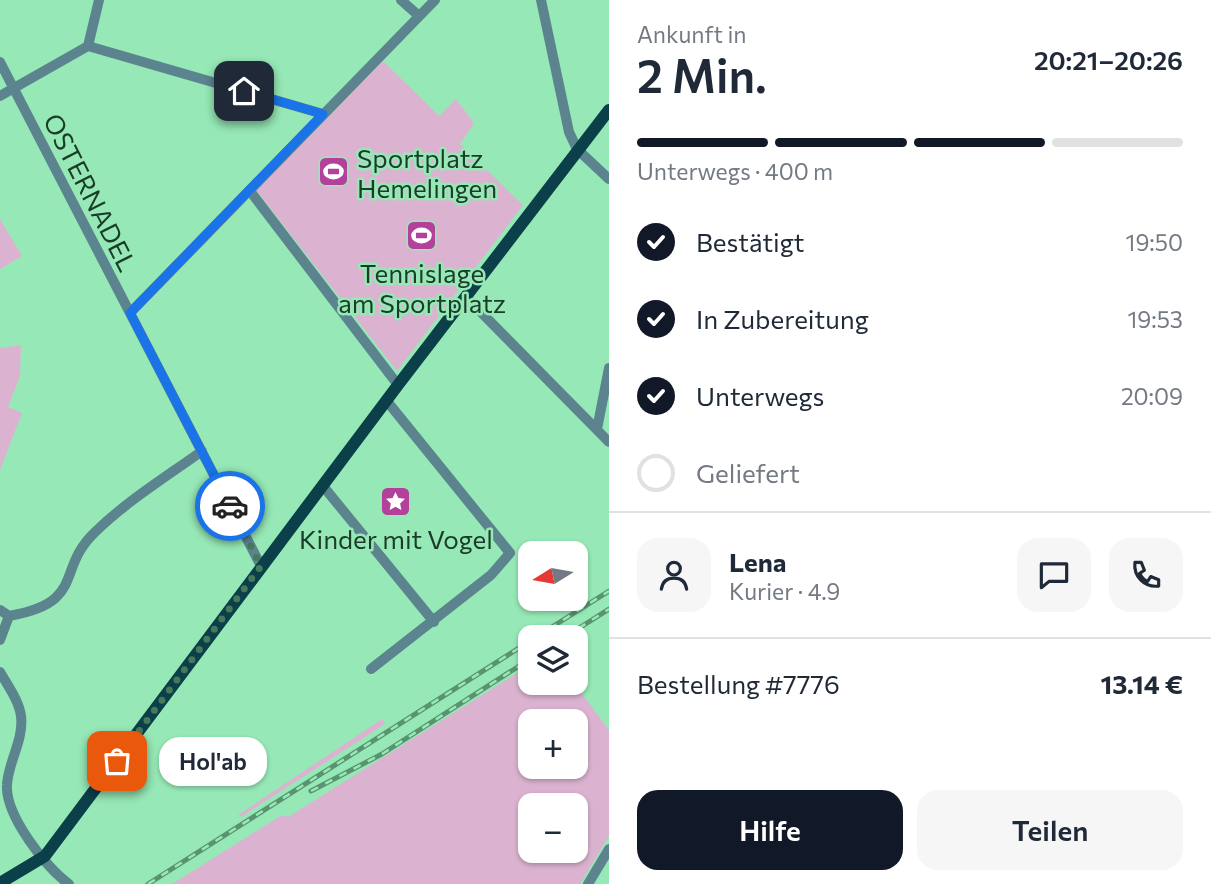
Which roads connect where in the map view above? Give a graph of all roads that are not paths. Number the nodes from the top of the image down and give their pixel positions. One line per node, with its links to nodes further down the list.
1 (99, 0): 6 (street)
2 (401, 0): 5 (street)
3 (435, 0): 5 (street)
4 (541, 0): 12 (street)
5 (419, 16): 11 (street)
6 (88, 46): 8 (street); 11 (street)
7 (0, 62): 8 (street, OSTERNADEL)
8 (13, 88): 9 (street); 16 (street, OSTERNADEL)
9 (0, 96)
10 (609, 110): 12 (main road)
11 (323, 114): 14 (street)
12 (577, 149): 13 (street); 15 (main road)
13 (609, 180)
14 (250, 191): 16 (street); 18 (street)
15 (466, 297): 18 (main road); 20 (street)
16 (130, 313): 22 (street, OSTERNADEL)
17 (609, 368): 20 (street)
18 (398, 385): 19 (main road)
19 (386, 401): 23 (main road); 26 (street)
20 (597, 429): 21 (street)
21 (609, 442)
22 (202, 451): 24 (street, OSTERNADEL); 25 (street)
23 (323, 485): 24 (main road); 26 (street)
24 (261, 566): 31 (main road)
25 (5, 613): 27 (street)
26 (434, 622): 28 (street)
27 (0, 640)
28 (371, 669)
29 (0, 672): 31 (street)
30 (609, 849): 34 (street)
31 (41, 859): 32 (main road); 33 (street)
32 (0, 883)
33 (69, 884)
34 (588, 884)

